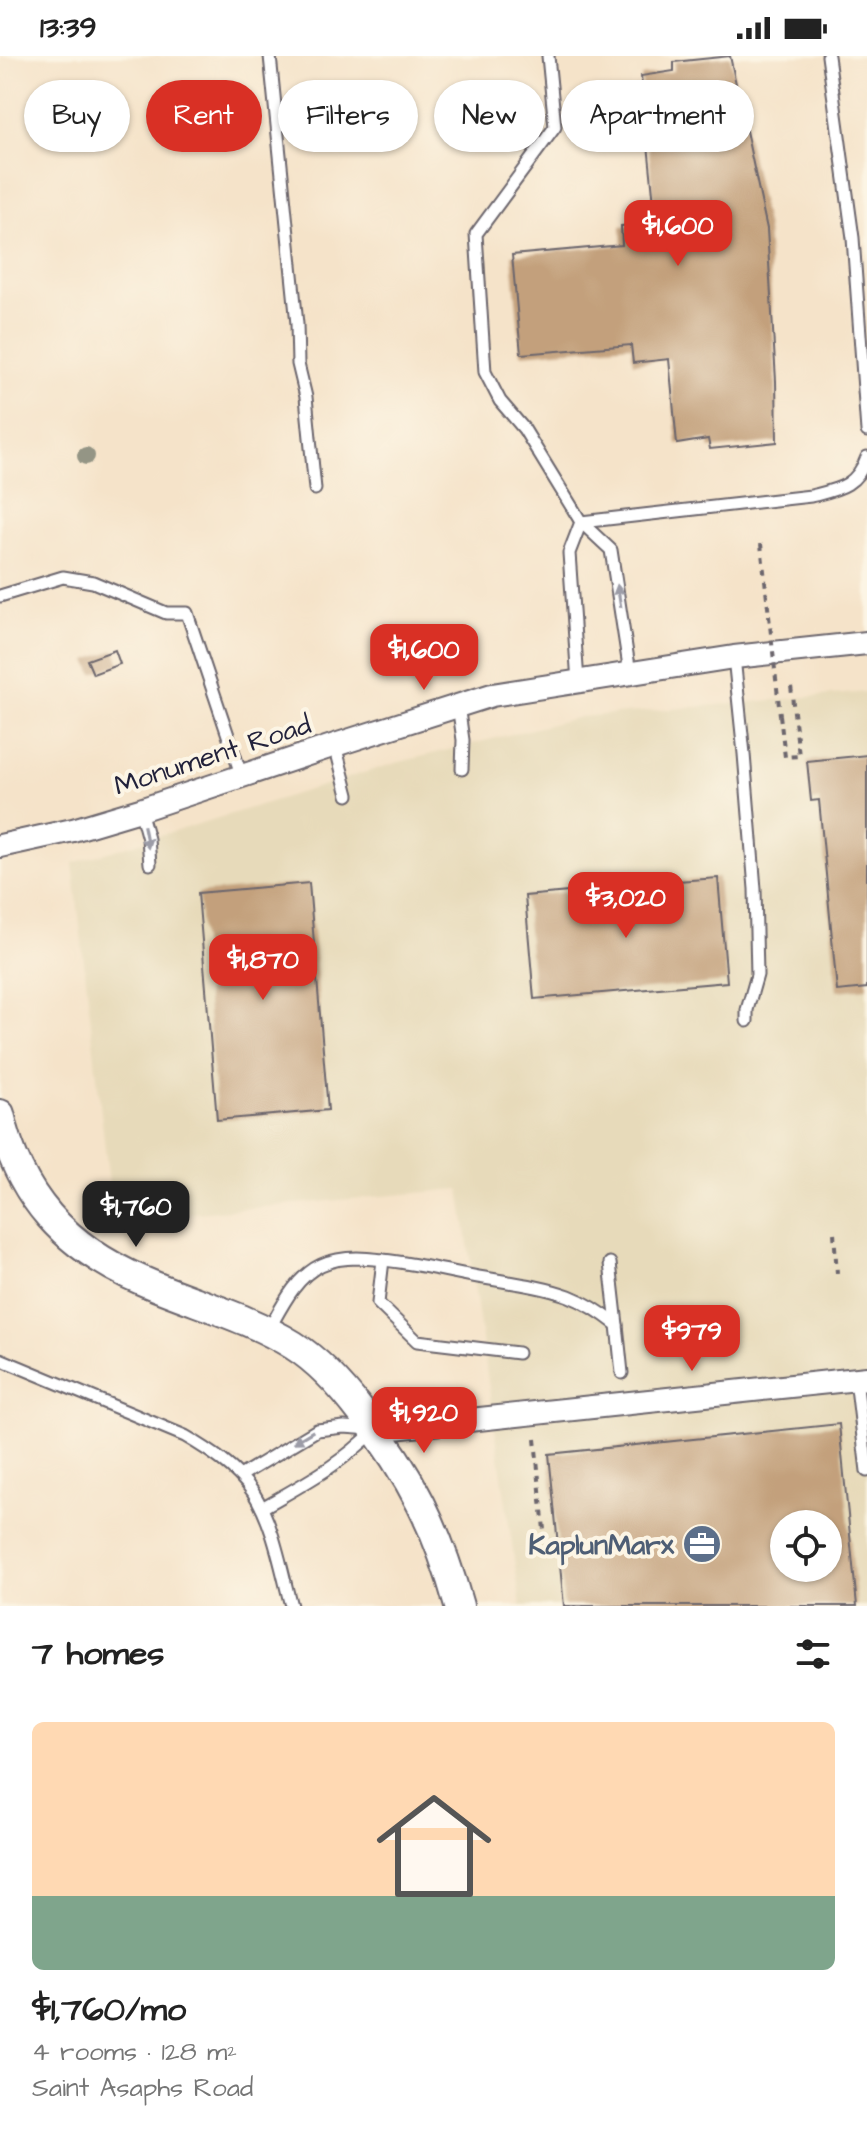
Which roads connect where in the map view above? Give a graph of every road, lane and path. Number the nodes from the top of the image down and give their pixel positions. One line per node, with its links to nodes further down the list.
1 (270, 56): 8 (lane)
2 (548, 56): 9 (lane)
3 (828, 56): 4 (lane)
4 (861, 258): 5 (lane)
5 (862, 288): 6 (lane)
6 (867, 431)
7 (867, 457): 9 (lane)
8 (315, 489)
9 (581, 522): 14 (lane, one-way to 9); 15 (lane)
10 (761, 544): 16 (path, bridge)
11 (0, 596): 20 (lane)
12 (867, 643): 13 (street, Monument Road)
13 (734, 657): 14 (street, Monument Road); 25 (lane)
14 (630, 673): 15 (street, Monument Road)
15 (578, 682): 17 (street, Monument Road)
16 (791, 686)
17 (458, 705): 18 (street, Monument Road); 19 (lane)
18 (335, 745): 20 (street, Monument Road); 21 (lane)
19 (462, 769)
20 (242, 777): 22 (street, Monument Road)
21 (348, 795)
22 (140, 810): 23 (street, Monument Road); 24 (lane, one-way to 24)
23 (0, 846)
24 (150, 864)
25 (747, 1021)
26 (0, 1114): 32 (street)
27 (834, 1233): 30 (path)
28 (383, 1260): 31 (lane); 32 (lane); 33 (lane)
29 (610, 1263): 31 (lane)
30 (837, 1273)
31 (617, 1325): 35 (lane)
32 (268, 1332): 37 (street)
33 (518, 1353)
34 (0, 1359): 40 (lane)
35 (622, 1373)
36 (862, 1378): 37 (street); 39 (lane)
37 (375, 1430): 40 (lane, one-way to 40); 41 (lane); 44 (street)
38 (535, 1439): 42 (path)
39 (867, 1471)
40 (240, 1476): 41 (lane)
41 (262, 1508): 43 (lane)
42 (544, 1530)
43 (291, 1606)
44 (459, 1606)

